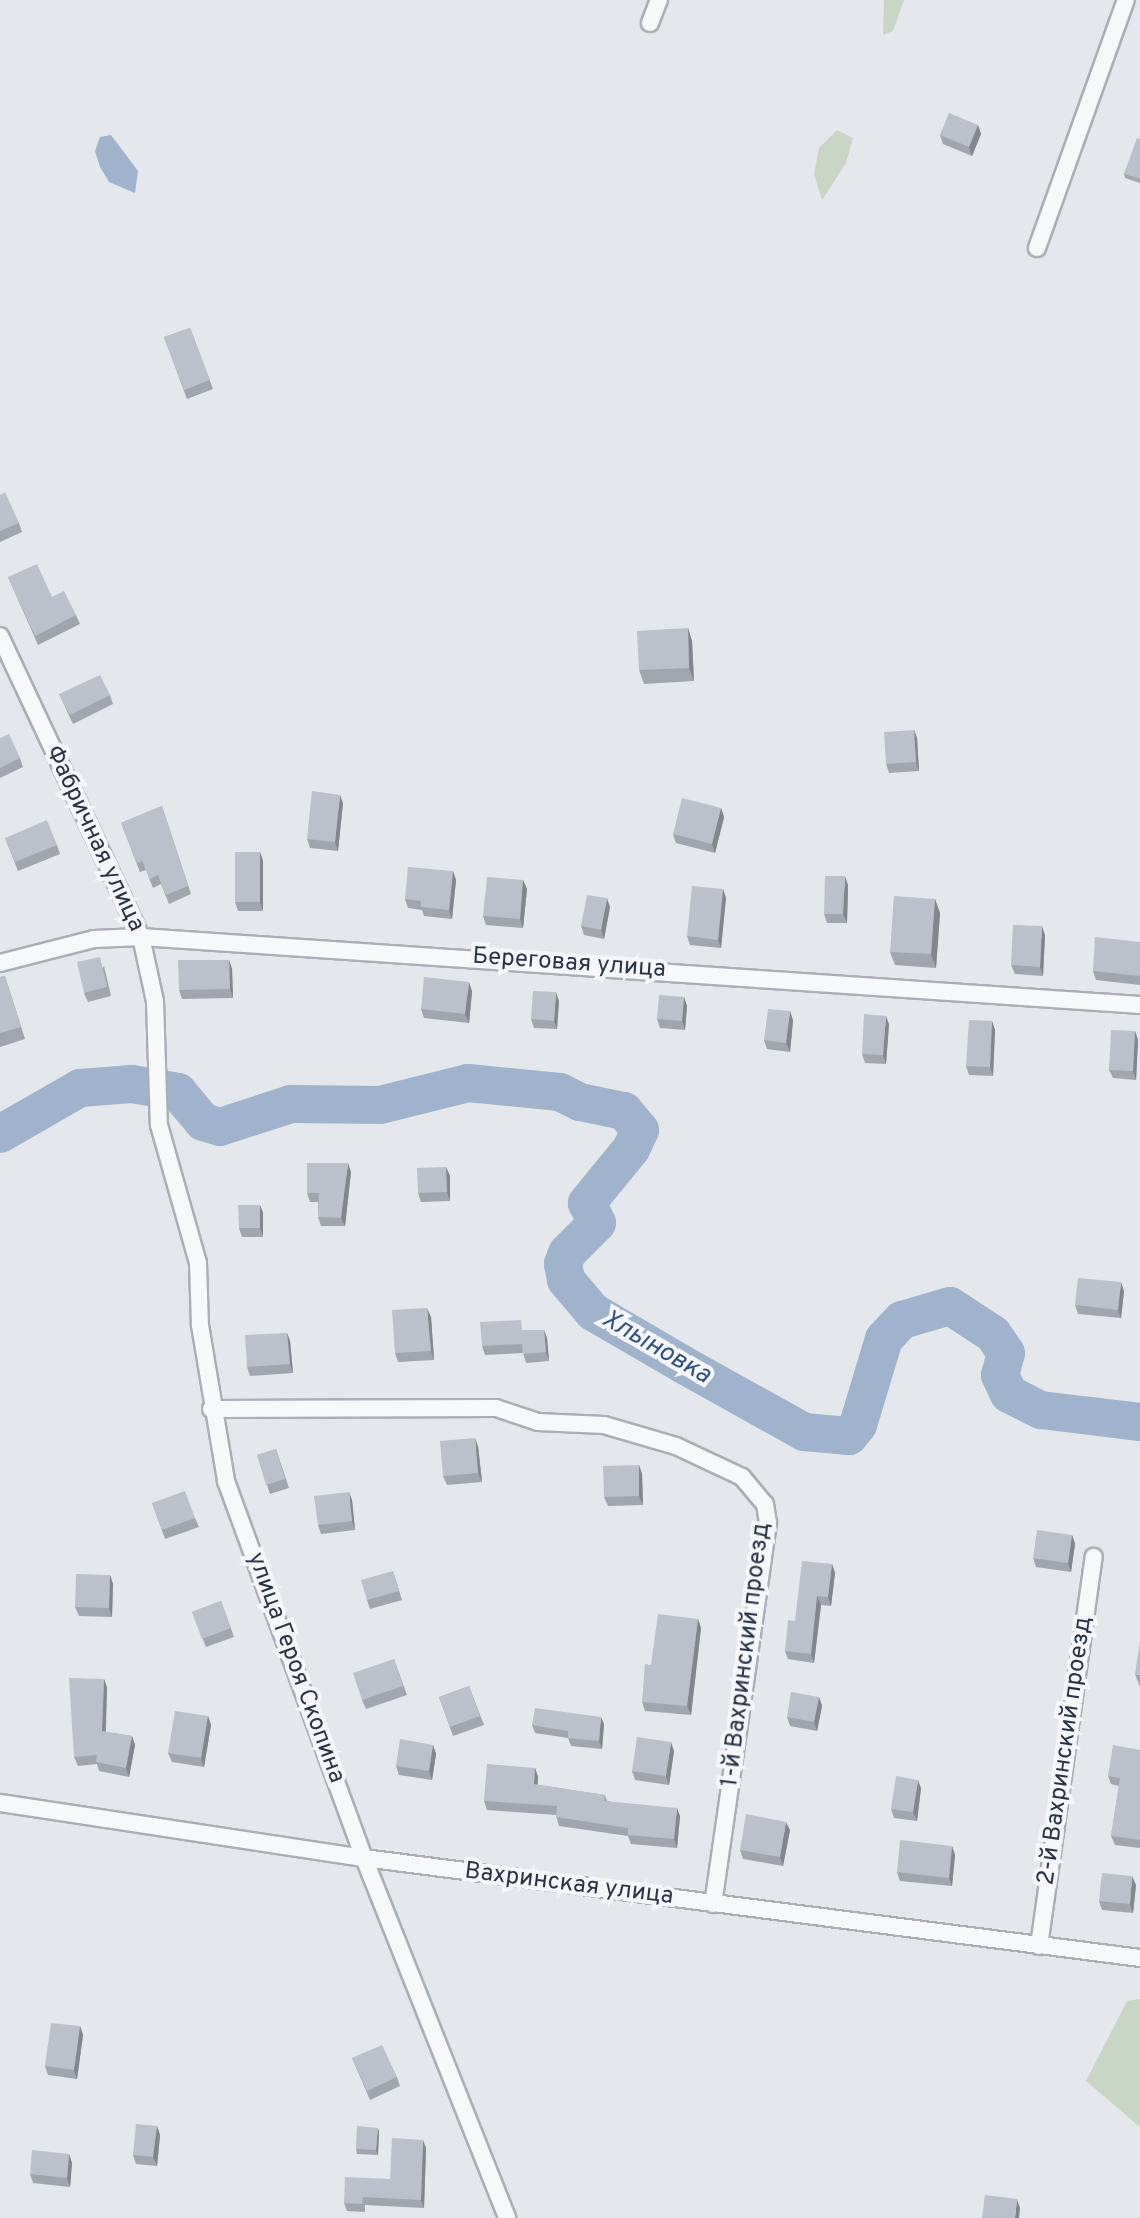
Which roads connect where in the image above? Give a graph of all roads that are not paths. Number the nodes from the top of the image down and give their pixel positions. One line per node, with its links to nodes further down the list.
1 (659, 0): 3 (street)
2 (1126, 0): 4 (street)
3 (650, 23)
4 (1037, 248)
5 (0, 636): 6 (street, Фабричная улица)
6 (141, 937): 7 (street, Береговая улица); 8 (street, Береговая улица); 9 (street, Фабричная улица)
7 (0, 963)
8 (1140, 1005)
9 (157, 1098): 10 (street, улица Героя Скопина)
10 (211, 1409): 13 (street, улица Героя Скопина); 14 (street, 1-й Вахринский проезд)
11 (1094, 1557): 15 (street, 2-й Вахринский проезд)
12 (0, 1803): 13 (street, Вахринская улица)
13 (364, 1858): 14 (street, Вахринская улица); 17 (street, улица Героя Скопина)
14 (713, 1904): 15 (street, Вахринская улица)
15 (1039, 1946): 16 (street, Вахринская улица)
16 (1140, 1958)
17 (507, 2218)

